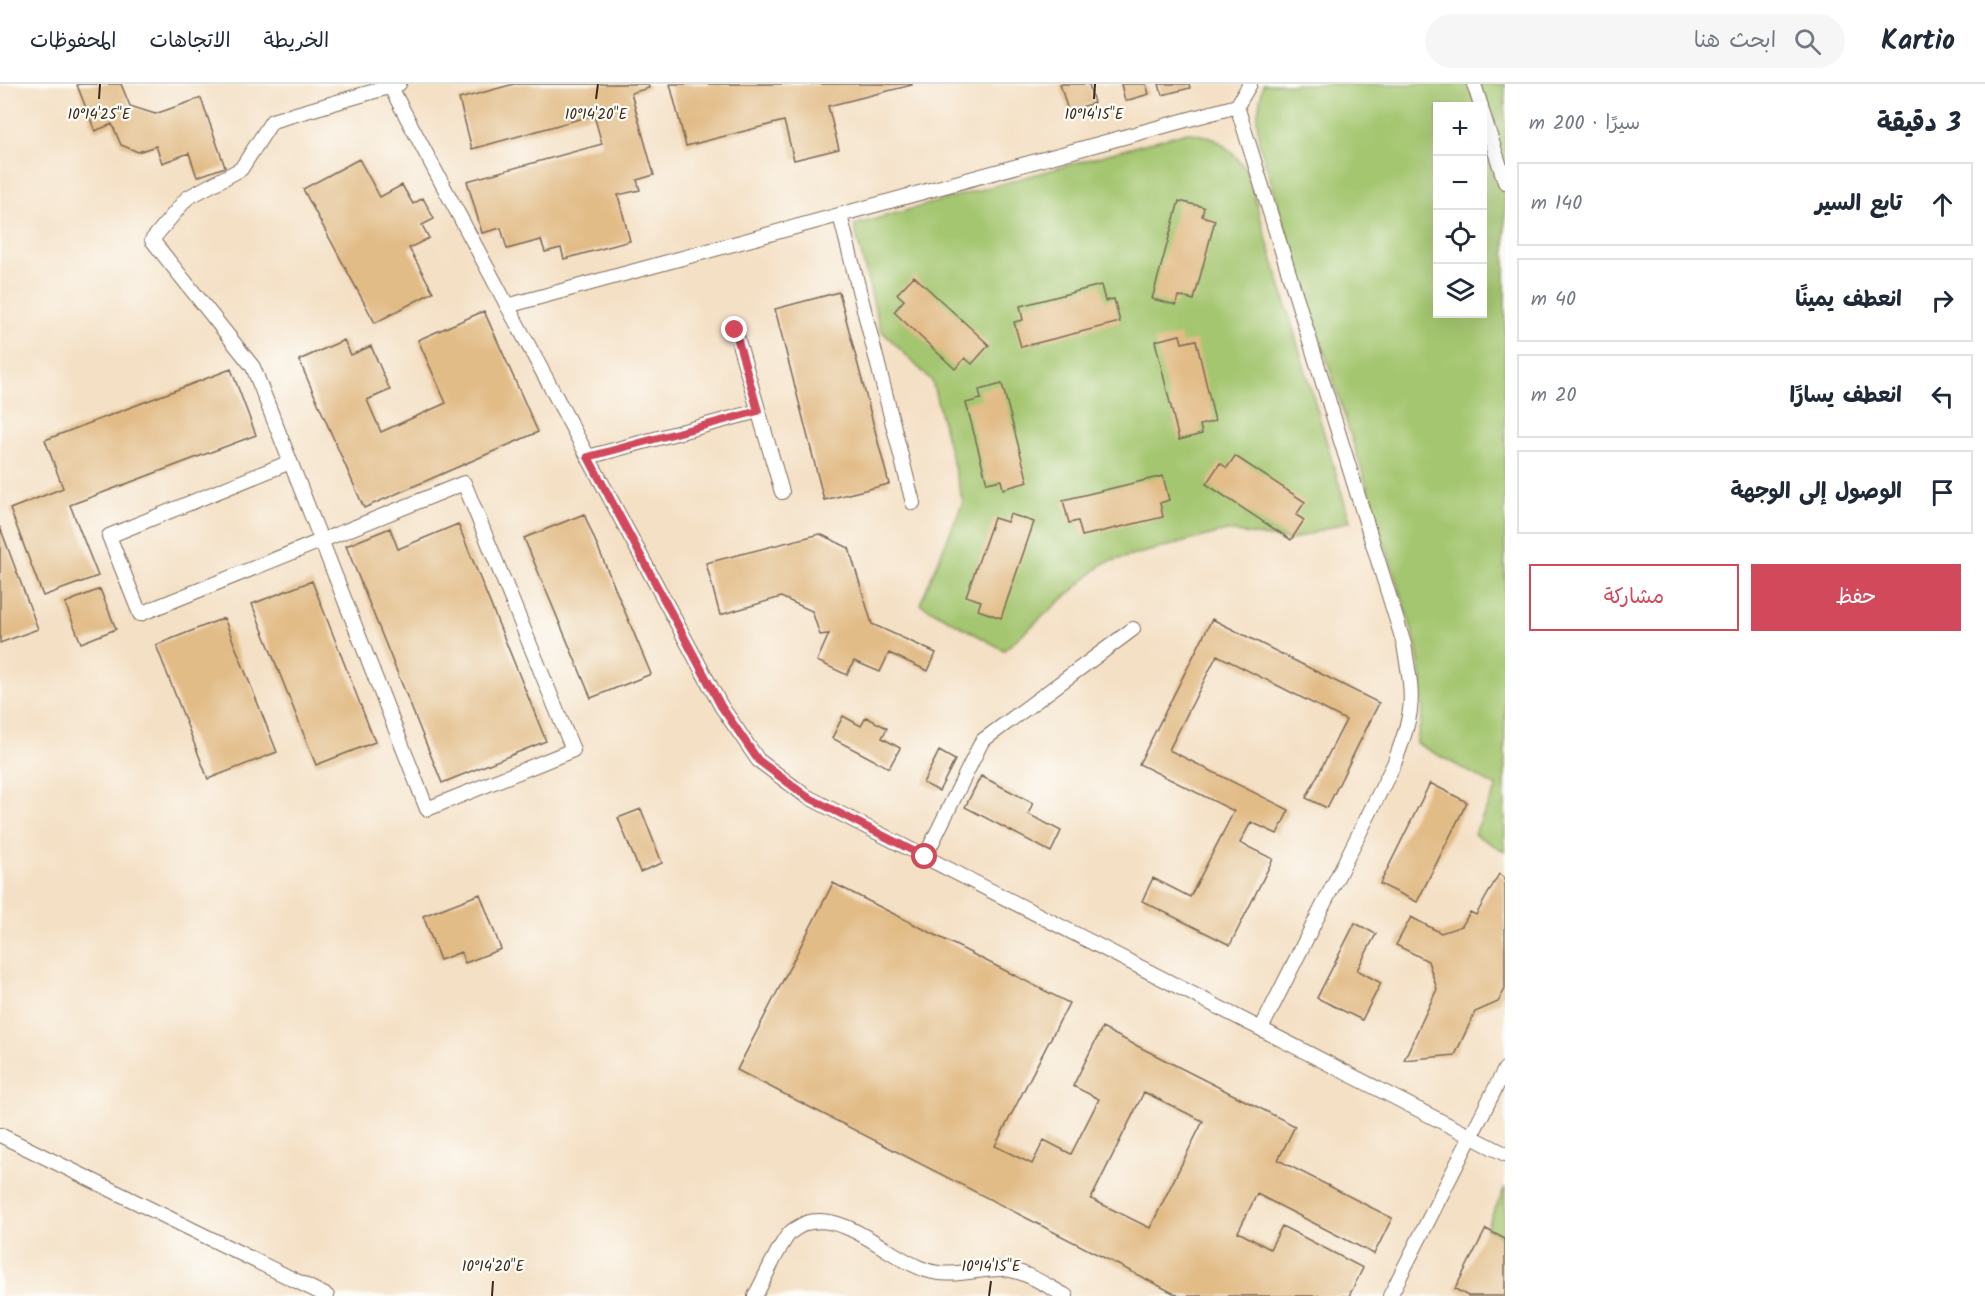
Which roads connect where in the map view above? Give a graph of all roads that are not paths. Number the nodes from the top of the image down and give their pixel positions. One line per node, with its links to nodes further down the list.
1 (1250, 84): 5 (lane)
2 (1474, 84): 4 (lane)
3 (394, 85): 9 (lane); 13 (lane)
4 (1480, 102)
5 (1237, 106): 8 (lane); 19 (lane)
6 (1487, 126): 7 (lane)
7 (1505, 182)
8 (840, 215): 9 (lane); 15 (lane)
9 (507, 306): 12 (lane)
10 (735, 330): 11 (lane)
11 (758, 411): 12 (lane); 14 (lane)
12 (588, 457): 18 (lane)
13 (290, 462): 16 (lane); 16 (lane)
14 (782, 492)
15 (913, 503)
16 (321, 540): 16 (lane)
17 (1133, 629): 18 (lane)
18 (925, 857): 19 (lane)
19 (1261, 1029): 22 (lane)
20 (1505, 1069): 22 (lane)
21 (0, 1135): 24 (lane)
22 (1470, 1137): 23 (lane); 27 (lane)
23 (1505, 1154)
24 (327, 1296)
25 (756, 1296): 26 (lane)
26 (1066, 1296)
27 (1390, 1296)

